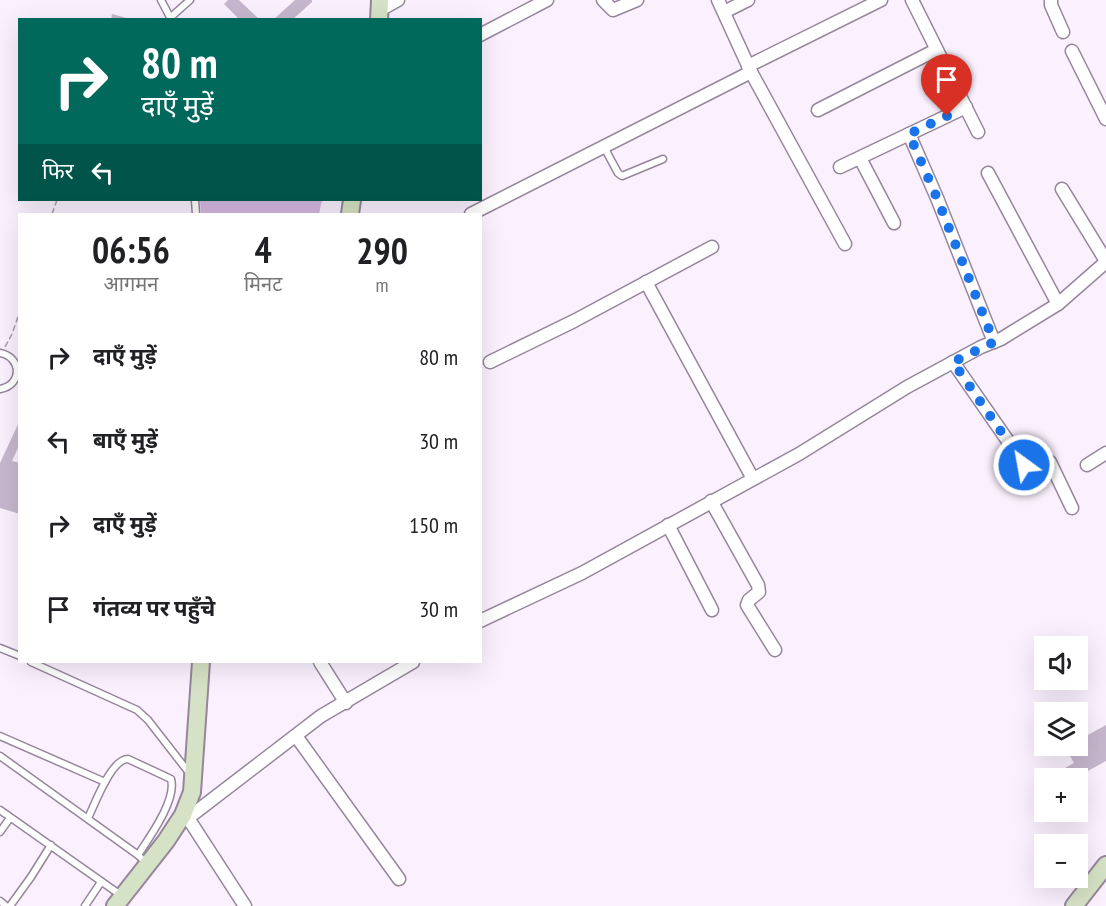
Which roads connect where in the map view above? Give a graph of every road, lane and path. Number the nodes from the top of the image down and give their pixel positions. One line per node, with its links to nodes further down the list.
1 (161, 0): 13 (lane)
2 (190, 0): 13 (lane)
3 (398, 0): 12 (street)
4 (547, 0): 15 (street)
5 (603, 0): 6 (street)
6 (637, 0)
7 (748, 0): 11 (street)
8 (881, 0): 18 (street)
9 (912, 0): 16 (street)
10 (1051, 0): 14 (street)
11 (721, 6): 18 (street)
12 (380, 10)
13 (171, 18)
14 (1063, 32)
15 (482, 34)
16 (936, 50): 19 (street); 20 (street)
17 (1072, 51): 21 (street)
18 (749, 69): 24 (street); 32 (street)
19 (966, 107): 22 (street); 23 (street)
20 (818, 110)
21 (1106, 119)
22 (978, 132)
23 (909, 134): 25 (street); 38 (street)
24 (604, 147): 26 (lane); 30 (street)
25 (860, 158): 27 (street); 31 (street)
26 (663, 159)
27 (840, 167)
28 (988, 173): 36 (street)
29 (1062, 189): 34 (street)
30 (473, 213)
31 (894, 223)
32 (845, 244)
33 (712, 247): 35 (street)
34 (1106, 261): 36 (street)
35 (646, 282): 40 (street); 46 (street)
36 (1058, 304): 38 (street)
37 (18, 317): 39 (path)
38 (994, 342): 41 (street)
39 (1, 353): 42 (lane)
40 (490, 362)
41 (953, 362): 46 (street); 48 (street)
42 (18, 377): 43 (lane)
43 (0, 390)
44 (1106, 453): 45 (street)
45 (1087, 465)
46 (753, 479): 47 (street)
47 (711, 501): 49 (street); 53 (street)
48 (1072, 508)
49 (668, 525): 50 (street); 51 (street)
50 (712, 610)
51 (482, 620)
52 (0, 648): 54 (lane)
53 (774, 650)
54 (18, 655)
55 (33, 663): 63 (lane)
56 (201, 663): 63 (main road)
57 (321, 663): 59 (street)
58 (411, 663): 59 (street)
59 (346, 703): 61 (street)
60 (0, 736): 64 (lane)
61 (296, 736): 66 (street); 73 (street)
62 (0, 756): 68 (lane)
63 (194, 779): 66 (main road)
64 (105, 782): 68 (lane); 71 (lane)
65 (0, 810): 67 (lane)
66 (185, 817): 71 (main road); 79 (street)
67 (10, 818): 69 (lane); 70 (lane)
68 (88, 818): 71 (lane)
69 (0, 832)
70 (51, 845): 74 (lane); 77 (lane)
71 (142, 860): 76 (main road)
72 (1105, 870): 80 (main road)
73 (399, 879)
74 (101, 882): 76 (lane); 78 (lane)
75 (0, 901): 77 (lane)
76 (118, 901)
77 (8, 906)
78 (85, 906)
79 (245, 906)
80 (1074, 906)

